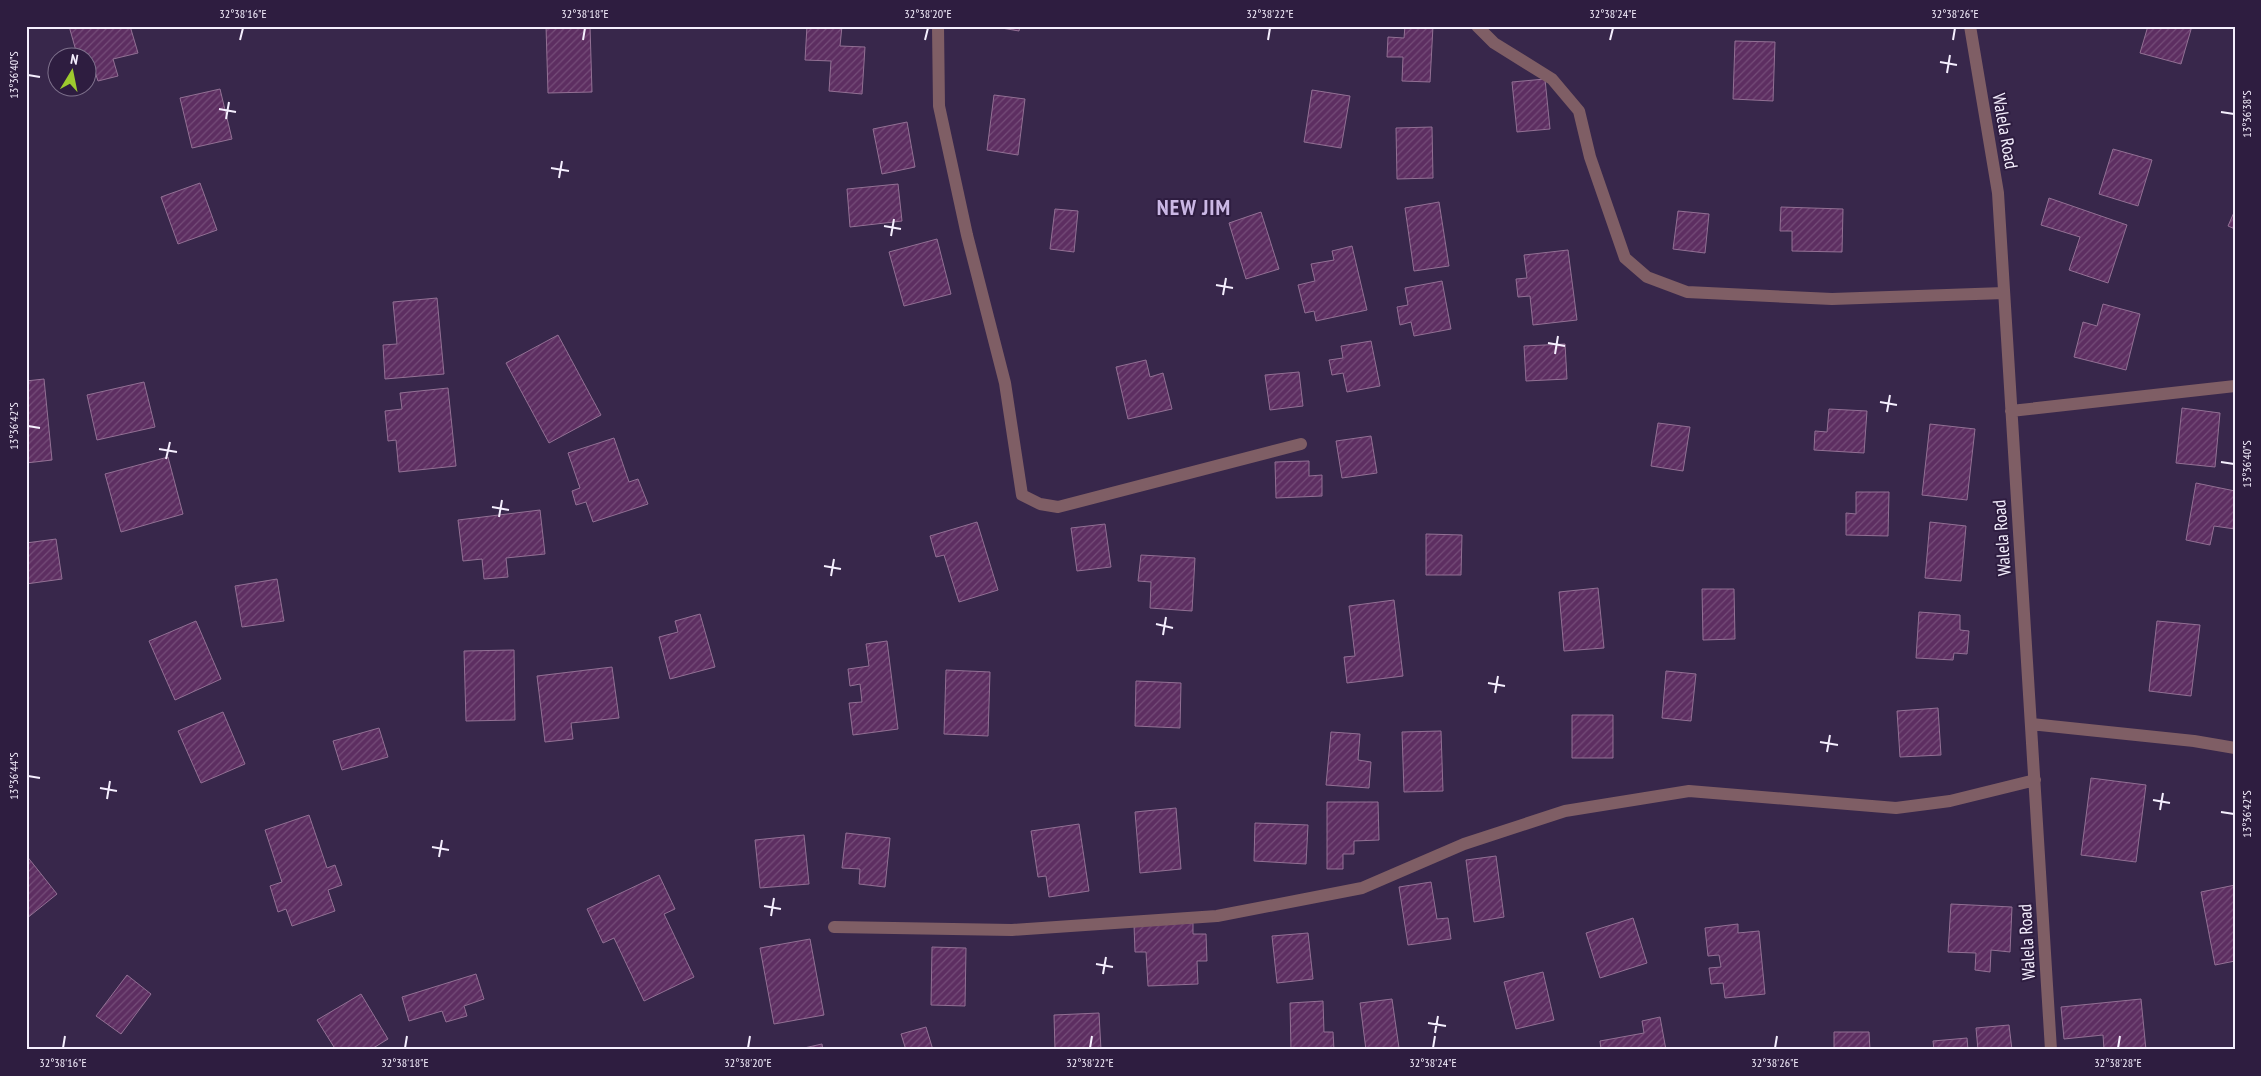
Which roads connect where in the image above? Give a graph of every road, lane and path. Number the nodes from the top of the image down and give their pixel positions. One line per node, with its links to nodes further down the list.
1 (938, 26): 7 (street)
2 (1477, 26): 4 (street)
3 (1970, 26): 4 (street, Walela Road)
4 (2004, 293): 6 (street, Walela Road)
5 (2235, 386): 6 (street)
6 (2011, 410): 8 (street, Walela Road)
7 (1301, 444)
8 (2031, 724): 9 (street); 10 (street, Walela Road)
9 (2235, 748)
10 (2036, 780): 11 (street); 12 (street, Walela Road)
11 (834, 927)
12 (2051, 1050)

